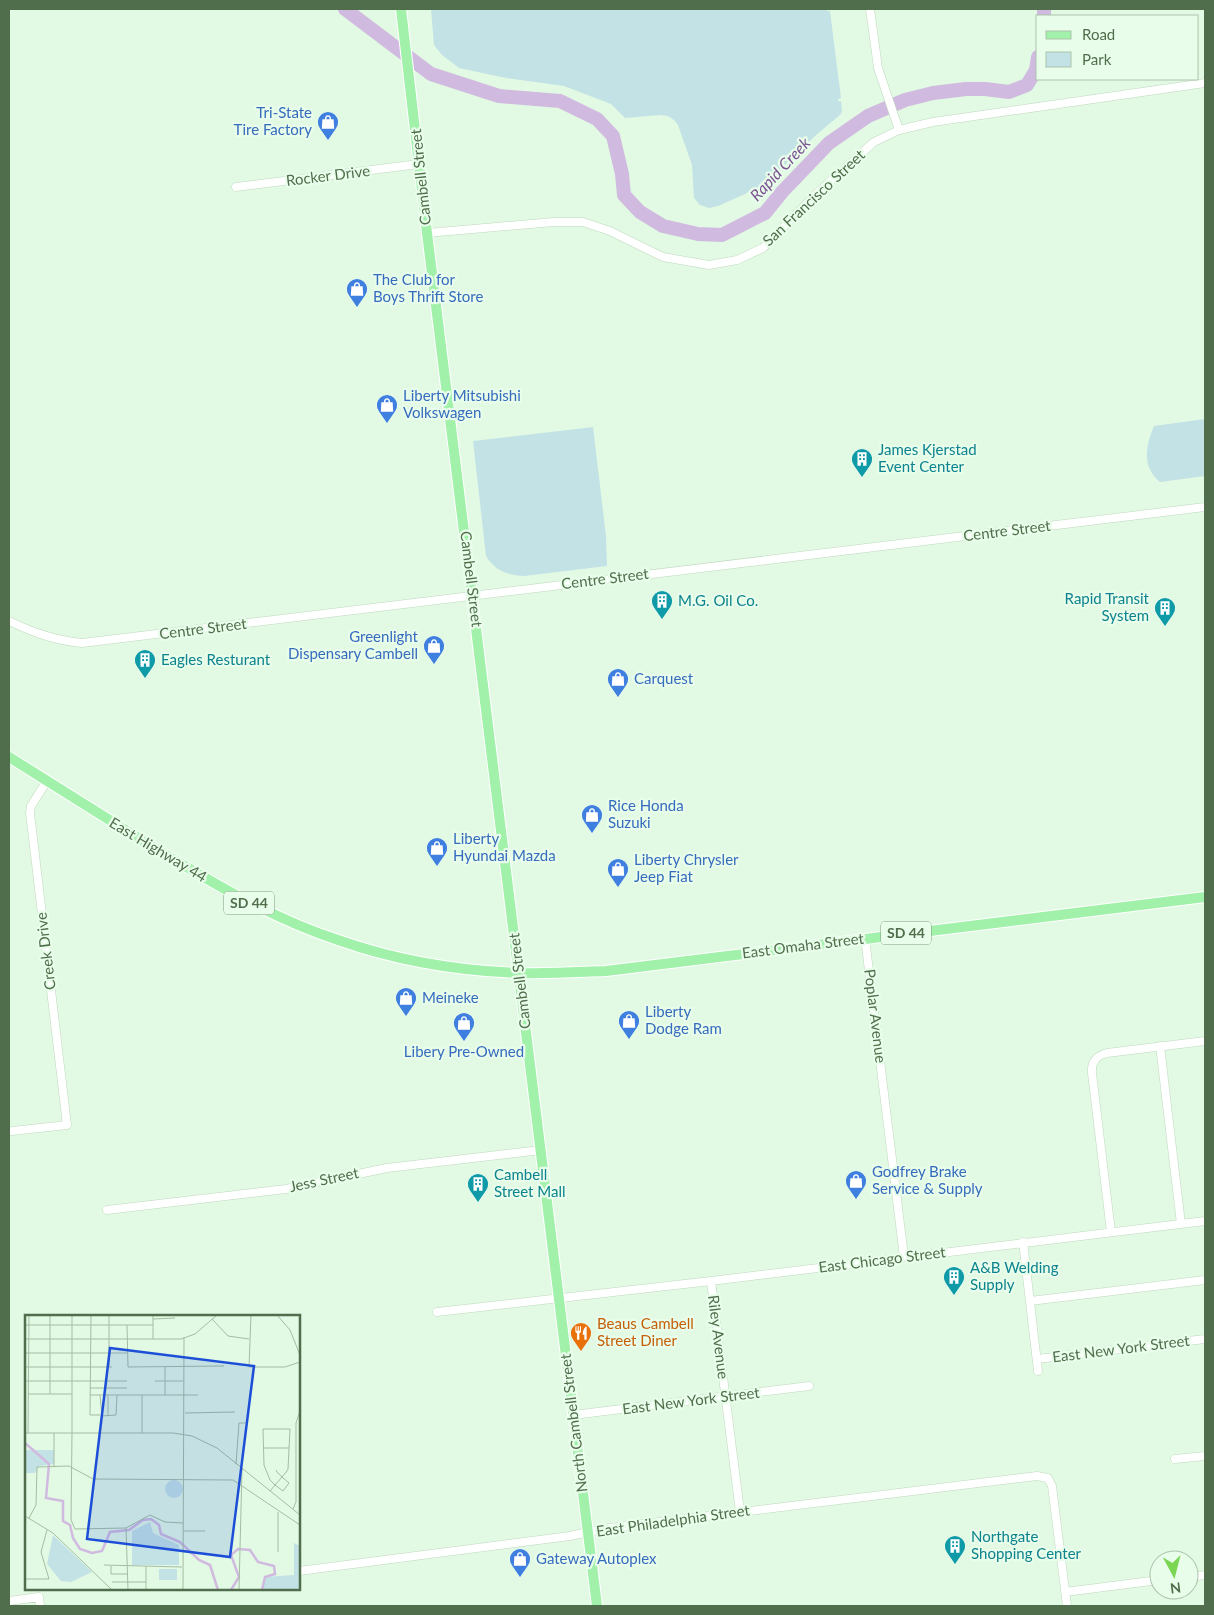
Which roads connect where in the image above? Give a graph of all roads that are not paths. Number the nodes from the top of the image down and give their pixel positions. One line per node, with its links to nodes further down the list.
1 (870, 9): 4 (street)
2 (402, 14): 5 (main road, Cambell Street)
3 (1205, 83): 4 (street, San Francisco Street)
4 (899, 130): 7 (street, San Francisco Street)
5 (420, 164): 6 (street, Rocker Drive); 7 (main road, Cambell Street)
6 (236, 187)
7 (427, 233): 9 (main road, Cambell Street)
8 (1205, 507): 9 (street, Centre Street)
9 (473, 595): 10 (street, Centre Street); 15 (main road, Cambell Street)
10 (9, 621)
11 (9, 757): 12 (main road, East Highway 44 / SD 44)
12 (47, 781): 15 (main road, East Highway 44 / SD 44); 18 (street, Creek Drive)
13 (1205, 897): 14 (main road, East Omaha Street / SD 44)
14 (865, 938): 15 (main road, East Omaha Street / SD 44); 25 (street, Poplar Avenue)
15 (519, 973): 19 (main road, Cambell Street)
16 (1205, 1041): 17 (street)
17 (1160, 1046): 22 (street); 23 (street)
18 (12, 1132)
19 (541, 1150): 20 (street, Jess Street); 28 (main road, North Cambell Street)
20 (107, 1210)
21 (1205, 1221): 22 (street, East Chicago Street)
22 (1181, 1224): 23 (street, East Chicago Street)
23 (1111, 1232): 24 (street, East Chicago Street)
24 (1023, 1242): 25 (street, East Chicago Street); 29 (street)
25 (904, 1257): 27 (street, East Chicago Street)
26 (1205, 1280): 29 (street)
27 (711, 1281): 28 (street, East Chicago Street); 35 (street, Riley Avenue)
28 (559, 1299): 30 (street, East Chicago Street); 36 (main road, North Cambell Street)
29 (1030, 1301): 32 (street)
30 (437, 1312)
31 (1205, 1340): 32 (street, East New York Street)
32 (1037, 1360): 33 (street)
33 (1038, 1371)
34 (809, 1386): 35 (street, East New York Street)
35 (726, 1396): 36 (street, East New York Street); 39 (street, Riley Avenue)
36 (574, 1415): 40 (main road, North Cambell Street)
37 (1205, 1458): 38 (street)
38 (1176, 1459)
39 (740, 1512): 40 (street, East Philadelphia Street); 43 (street, East Philadelphia Street)
40 (588, 1532): 41 (street, East Philadelphia Street); 46 (main road, North Cambell Street)
41 (300, 1571)
42 (1149, 1581): 43 (street)
43 (1065, 1592): 47 (street)
44 (9, 1601): 45 (street)
45 (40, 1606)
46 (597, 1606)
47 (1067, 1606)

